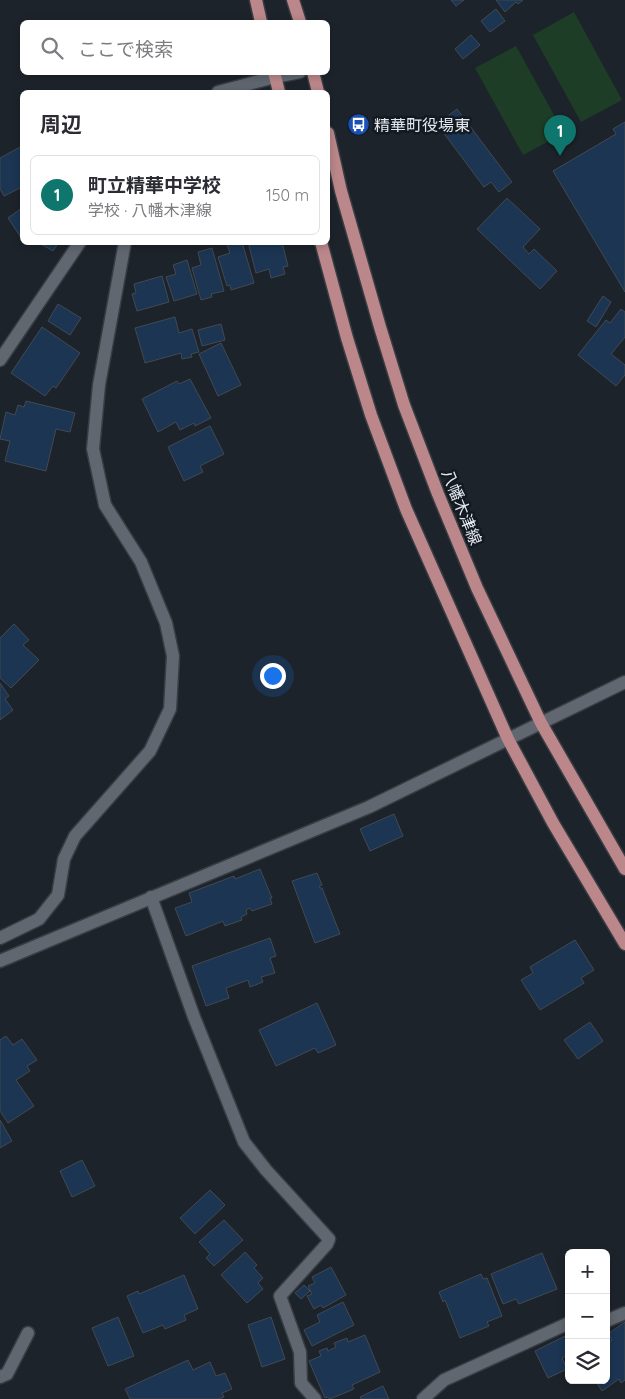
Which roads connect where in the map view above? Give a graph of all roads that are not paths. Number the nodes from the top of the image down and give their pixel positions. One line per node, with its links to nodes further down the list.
1 (256, 0): 3 (main road)
2 (293, 0): 4 (main road)
3 (261, 20)
4 (299, 20)
5 (274, 75): 7 (street); 8 (main road)
6 (314, 75): 9 (main road)
7 (225, 90)
8 (278, 90)
9 (318, 90)
10 (330, 142): 16 (main road, 八幡木津線)
11 (78, 245): 14 (street)
12 (124, 245): 20 (street)
13 (322, 245): 17 (main road)
14 (0, 360)
15 (625, 682): 16 (street)
16 (541, 723): 17 (street); 18 (main road, 八幡木津線)
17 (508, 739): 19 (street); 21 (main road)
18 (625, 870)
19 (151, 897): 22 (street); 28 (street)
20 (0, 938)
21 (625, 944)
22 (0, 961)
23 (625, 1313): 24 (street)
24 (610, 1319)
25 (565, 1325): 29 (street)
26 (28, 1333): 27 (street)
27 (0, 1377)
28 (315, 1399)
29 (423, 1399)

